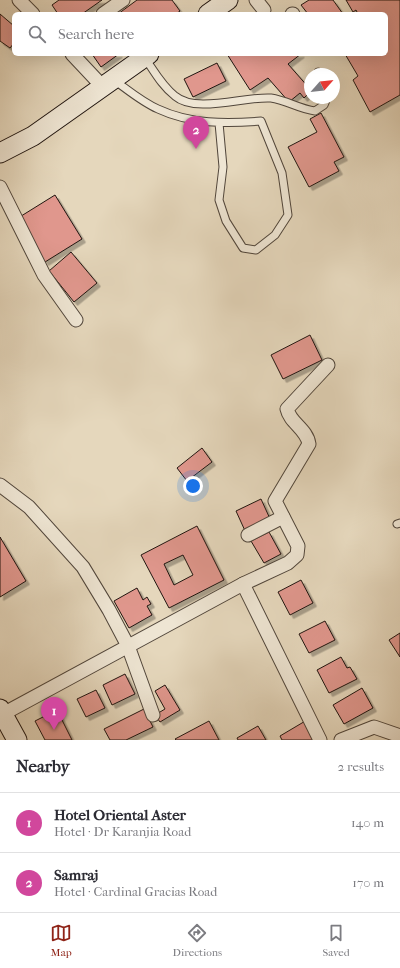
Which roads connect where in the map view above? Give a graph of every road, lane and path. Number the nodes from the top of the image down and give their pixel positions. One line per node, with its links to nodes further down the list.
1 (19, 0): 4 (street)
2 (123, 0): 5 (street)
3 (256, 0): 6 (street)
4 (31, 12)
5 (106, 12)
6 (263, 12)
7 (74, 56): 9 (street)
8 (146, 56): 9 (street); 10 (lane)
9 (107, 83): 11 (lane); 12 (street)
10 (325, 104)
11 (219, 123): 11 (lane)
12 (0, 153)
13 (0, 187): 14 (street)
14 (76, 320)
15 (328, 365): 17 (street)
16 (0, 485): 20 (street)
17 (283, 517): 18 (street); 19 (street)
18 (248, 535)
19 (243, 584): 20 (street); 25 (street)
20 (128, 646): 21 (street); 22 (street)
21 (1, 711): 24 (street)
22 (154, 715)
23 (400, 736): 26 (street)
24 (17, 740)
25 (320, 740)
26 (341, 740)

